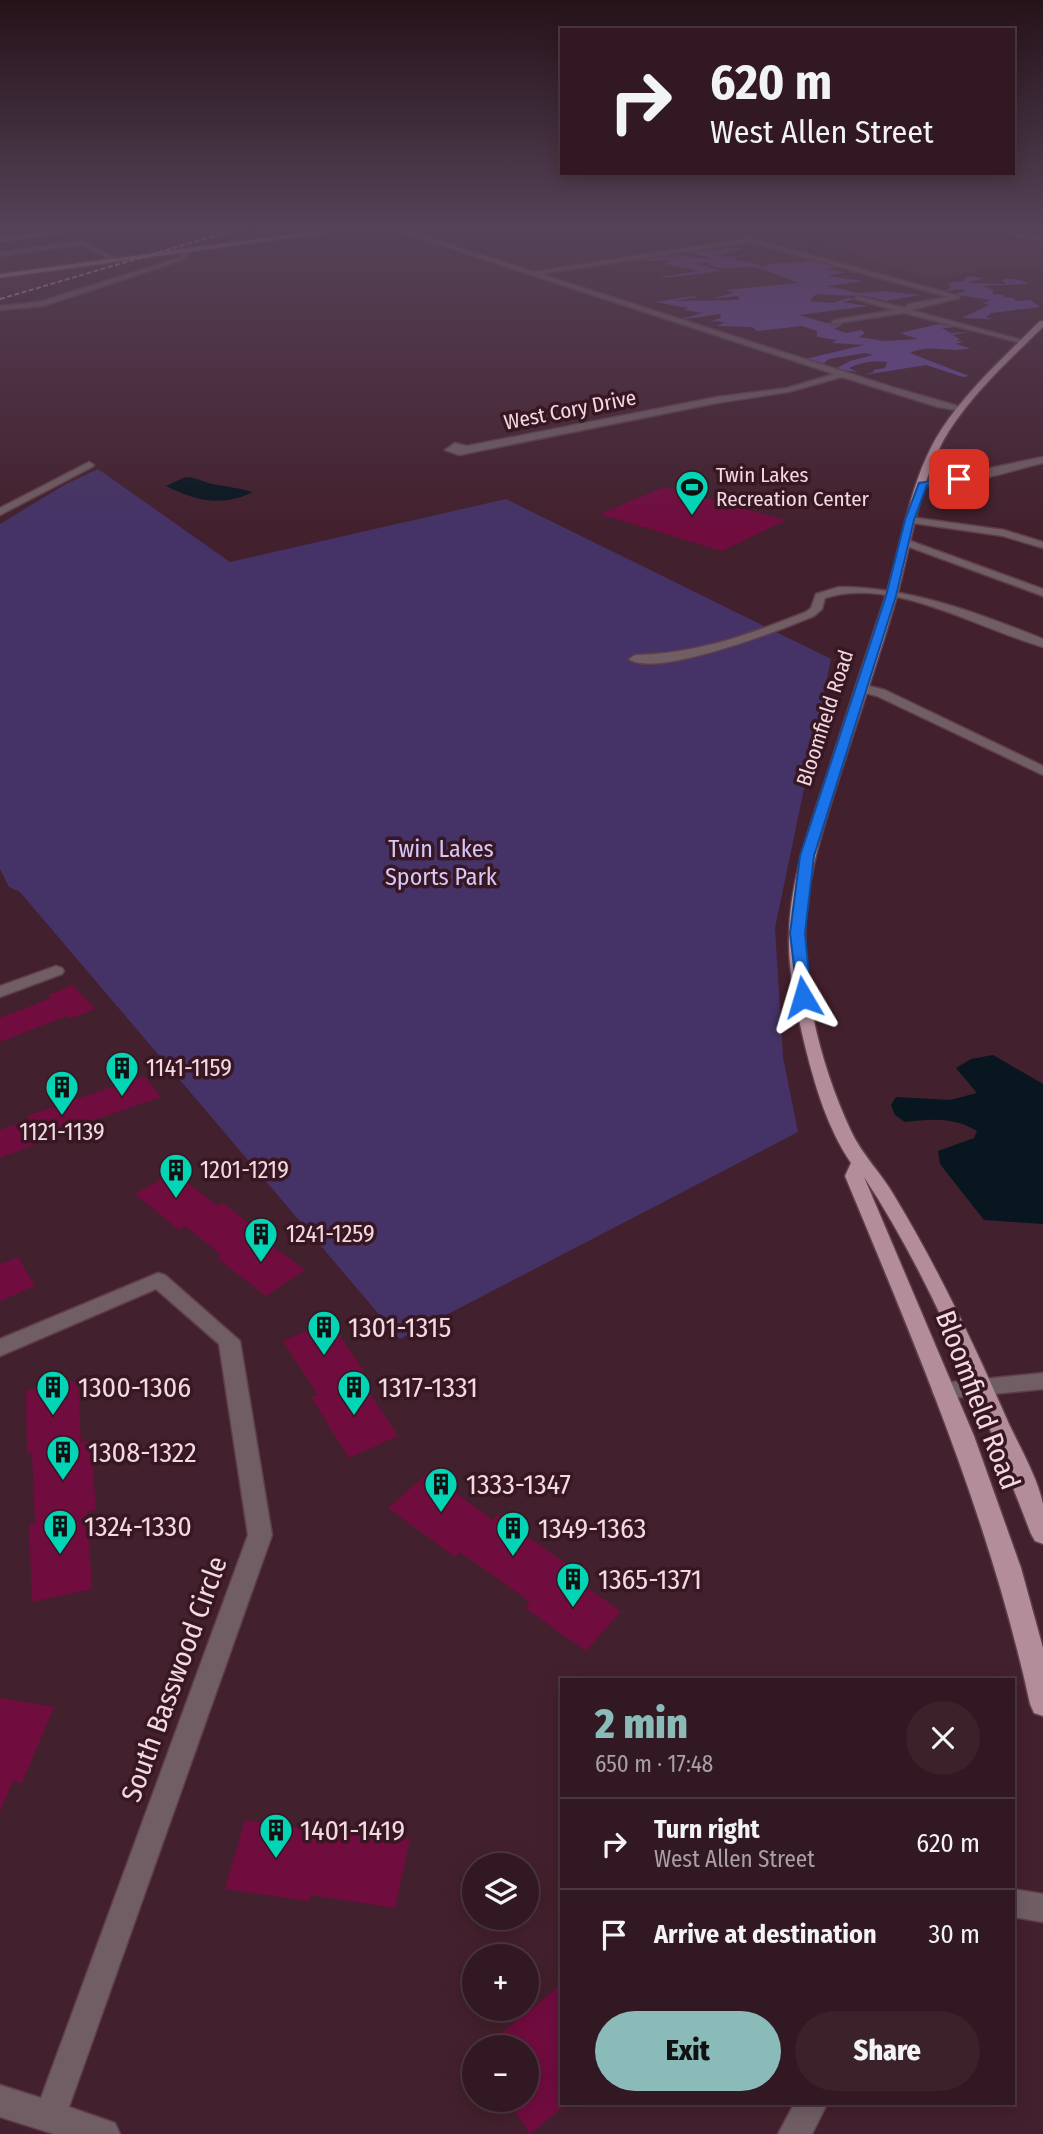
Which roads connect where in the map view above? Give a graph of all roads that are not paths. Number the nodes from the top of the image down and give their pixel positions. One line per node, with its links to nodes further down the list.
1 (704, 330): 5 (street)
2 (981, 330): 4 (street)
3 (1037, 330): 4 (main road, Bloomfield Road)
4 (1025, 342): 6 (main road, Bloomfield Road)
5 (842, 374): 6 (street); 7 (street, West Cory Drive)
6 (961, 408): 12 (main road, Bloomfield Road)
7 (469, 448)
8 (1043, 460): 9 (street)
9 (1028, 463): 11 (street); 12 (street)
10 (89, 465): 13 (street)
11 (1043, 468)
12 (923, 483): 14 (main road, Bloomfield Road)
13 (0, 512)
14 (910, 520): 15 (main road, Bloomfield Road); 16 (street)
15 (905, 542): 17 (street); 18 (main road, Bloomfield Road)
16 (1043, 545)
17 (1043, 593)
18 (891, 596): 19 (street); 20 (street); 21 (main road, Bloomfield Road)
19 (1043, 643)
20 (635, 659)
21 (861, 688): 22 (street); 25 (main road, Bloomfield Road)
22 (1043, 771)
23 (56, 971): 24 (street)
24 (0, 992)
25 (859, 1165): 28 (main road, Bloomfield Road); 29 (main road, Bloomfield Road)
26 (0, 1348): 36 (street, South Basswood Circle)
27 (1043, 1381): 28 (street)
28 (982, 1387): 29 (street); 30 (main road, Bloomfield Road)
29 (943, 1391): 31 (main road, Bloomfield Road)
30 (1043, 1534)
31 (1043, 1704)
32 (1015, 1903): 33 (street)
33 (1043, 1908)
34 (0, 2101): 36 (street)
35 (810, 2105): 38 (street)
36 (50, 2117): 37 (street)
37 (104, 2134)
38 (793, 2134)

